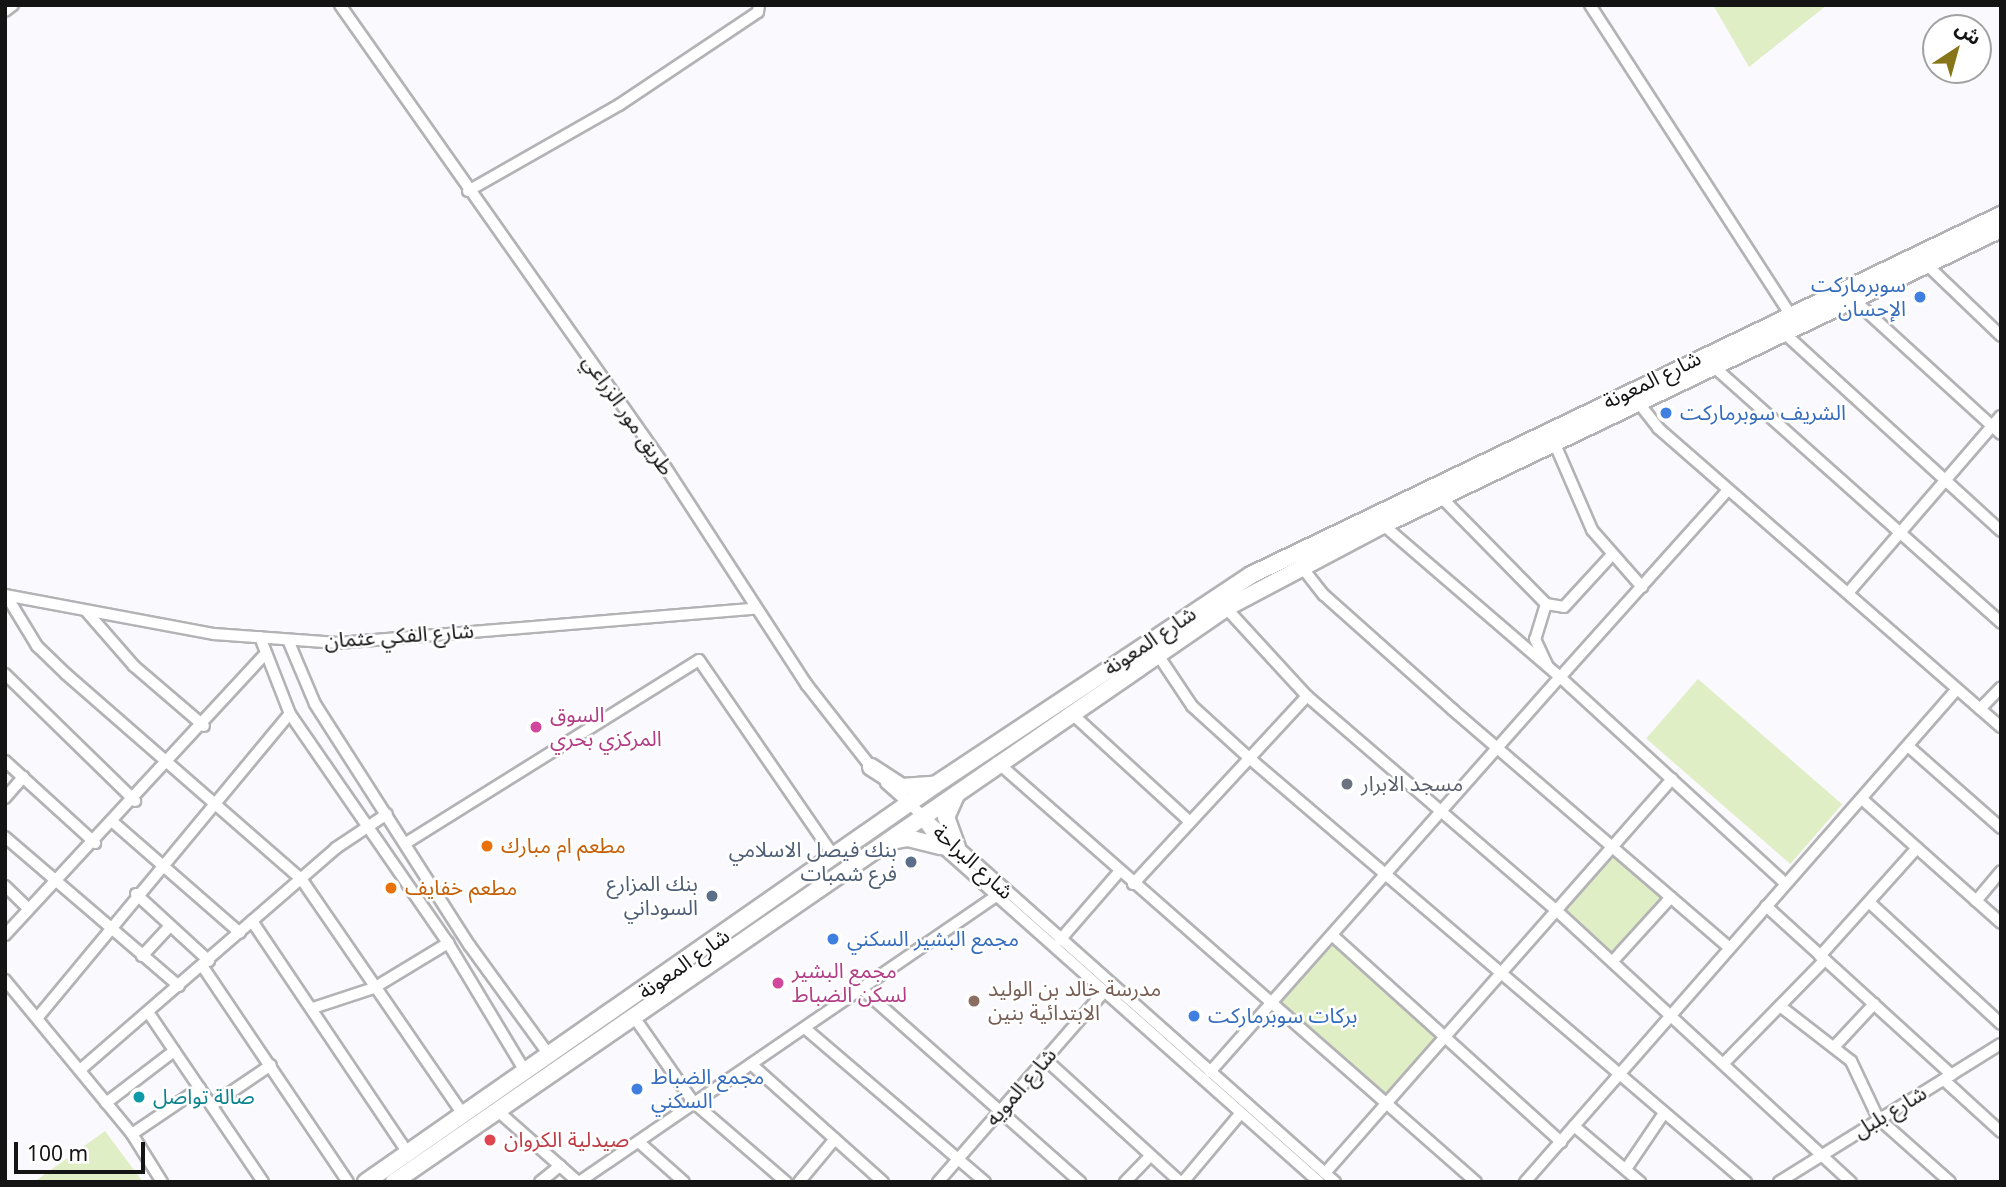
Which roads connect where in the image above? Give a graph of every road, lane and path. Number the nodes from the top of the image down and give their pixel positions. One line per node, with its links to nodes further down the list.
1 (13, 5): 5 (street)
2 (340, 5): 6 (street, طريق مور الزراعي)
3 (759, 5): 6 (street)
4 (1590, 5): 11 (street)
5 (5, 11)
6 (468, 191): 32 (street, طريق مور الزراعي)
7 (2001, 215): 11 (highway, شارع المعونة)
8 (2000, 230): 9 (highway, شارع المعونة)
9 (1926, 264): 10 (highway, شارع المعونة); 13 (street)
10 (1853, 299): 12 (highway, شارع المعونة); 17 (street)
11 (1789, 313): 59 (highway, شارع المعونة)
12 (1783, 332): 14 (highway, شارع المعونة); 19 (street)
13 (2001, 336)
14 (1713, 366): 15 (highway, شارع المعونة); 24 (street)
15 (1637, 402): 18 (highway, شارع المعونة); 20 (street)
16 (2001, 416): 17 (street)
17 (1996, 430): 19 (street)
18 (1554, 442): 21 (highway, شارع المعونة); 25 (street)
19 (1946, 482): 23 (street); 24 (street)
20 (1728, 490): 27 (street); 28 (street)
21 (1441, 498): 22 (highway, شارع المعونة); 30 (street)
22 (1383, 525): 26 (highway, شارع المعونة); 39 (street)
23 (2001, 531)
24 (1900, 532): 28 (street); 34 (street)
25 (1610, 557): 27 (street); 30 (street)
26 (1301, 566): 31 (highway, شارع المعونة); 50 (street)
27 (1642, 587): 41 (street)
28 (1848, 593): 43 (street)
29 (6, 595): 33 (street, شارع الفكي عثمان); 55 (street)
30 (1546, 604): 39 (street)
31 (1226, 608): 37 (highway, شارع المعونة); 44 (street)
32 (754, 609): 36 (street, شارع الفكي عثمان); 56 (street, طريق مور الزراعي)
33 (87, 612): 35 (street, شارع الفكي عثمان); 48 (street)
34 (2001, 623)
35 (260, 638): 36 (street, شارع الفكي عثمان); 38 (street)
36 (288, 640): 67 (street)
37 (1156, 652): 46 (highway, شارع المعونة); 52 (street)
38 (263, 656): 47 (street); 48 (street)
39 (1548, 667): 41 (street)
40 (5, 674): 63 (street)
41 (1560, 677): 50 (street); 58 (street)
42 (2001, 687): 45 (street)
43 (1957, 689): 45 (street); 51 (street)
44 (1307, 696): 52 (street); 66 (street)
45 (1980, 709): 49 (street)
46 (1070, 712): 54 (highway, شارع المعونة); 69 (street)
47 (290, 714): 64 (street); 70 (street)
48 (204, 726): 55 (street)
49 (2001, 727)
50 (1497, 746): 66 (street); 77 (street)
51 (1908, 746): 62 (street); 72 (street)
52 (1248, 757): 69 (street); 84 (street)
53 (5, 761): 57 (street)
54 (997, 762): 60 (highway, شارع المعونة); 83 (street)
55 (169, 765): 63 (street); 64 (street)
56 (871, 767): 59 (highway); 65 (street, طريق مور الزراعي)
57 (23, 777): 61 (street); 74 (street)
58 (1672, 779): 77 (street); 88 (street)
59 (935, 785): 65 (highway, شارع المعونة)
60 (962, 786): 68 (highway, شارع المعونة); 78 (highway)
61 (5, 798)
62 (1862, 799): 79 (street); 88 (street)
63 (135, 801): 71 (street)
64 (212, 803): 81 (street); 85 (street)
65 (907, 805): 68 (street, طريق مور الزراعي); 80 (highway, شارع المعونة)
66 (1442, 810): 84 (street); 97 (street)
67 (387, 814): 70 (street); 75 (street)
68 (921, 818): 76 (highway, شارع المعونة); 78 (street, شارع البراحة); 78 (street, شارع البراحة)
69 (1190, 821): 87 (street)
70 (368, 822): 85 (street); 106 (street)
71 (114, 823): 74 (street); 81 (street)
72 (2001, 828)
73 (5, 836): 86 (street)
74 (95, 843): 86 (street)
75 (406, 843): 80 (street); 133 (street)
76 (886, 843): 78 (highway); 125 (highway, شارع المعونة)
77 (1613, 846): 92 (street); 97 (street)
78 (949, 847): 91 (street, شارع البراحة); 105 (street, شارع البراحة)
79 (1917, 848): 93 (street); 94 (street)
80 (835, 858): 128 (highway, شارع المعونة)
81 (162, 865): 90 (street); 102 (street)
82 (2001, 871): 93 (street)
83 (1119, 872): 87 (street); 105 (street)
84 (1384, 876): 104 (street); 112 (street)
85 (302, 880): 98 (street); 115 (street)
86 (56, 881): 96 (street); 101 (street)
87 (1133, 884): 118 (street)
88 (1786, 884): 95 (street)
89 (5, 886): 96 (street)
90 (136, 894): 100 (street); 101 (street)
91 (996, 896): 116 (street); 117 (street, شارع البراحة)
92 (1671, 897): 107 (street); 110 (street)
93 (1976, 901): 99 (street)
94 (1870, 903): 109 (street); 126 (street)
95 (1766, 906): 107 (street); 109 (street)
96 (28, 908): 103 (street)
97 (1557, 911): 110 (street); 112 (street)
98 (252, 921): 102 (street); 121 (street)
99 (2001, 923)
100 (170, 926): 108 (street); 111 (street)
101 (108, 929): 108 (street); 124 (street)
102 (240, 933): 111 (street)
103 (5, 935)
104 (1332, 936): 118 (street); 129 (street)
105 (1060, 940): 139 (street, شارع البراحة)
106 (448, 943): 115 (street); 140 (street)
107 (1730, 947): 123 (street)
108 (142, 956): 114 (street)
109 (1822, 958): 119 (street); 120 (street)
110 (1613, 961): 123 (street)
111 (206, 964): 114 (street); 137 (street)
112 (1499, 974): 129 (street); 141 (street)
113 (5, 980): 124 (street)
114 (179, 986): 122 (street)
115 (374, 988): 121 (street); 152 (street)
116 (861, 988): 127 (street); 148 (street)
117 (1104, 992): 134 (street, شارع المويه); 150 (street, شارع البراحة)
118 (1272, 1000): 139 (street); 144 (street)
119 (1874, 1004): 130 (street); 142 (street)
120 (1780, 1006): 130 (street); 135 (street)
121 (313, 1008): 160 (street)
122 (148, 1012): 132 (street); 138 (street)
123 (1671, 1015): 135 (street); 141 (street)
124 (38, 1017): 138 (street)
125 (634, 1017): 128 (highway, شارع المعونة); 145 (street)
126 (2001, 1024)
127 (807, 1030): 136 (street); 163 (street)
128 (597, 1032): 133 (highway, شارع المعونة); 149 (highway, شارع المعونة)
129 (1444, 1037): 144 (street); 158 (street)
130 (1834, 1046): 153 (street)
131 (1998, 1049): 142 (street, شارع بلبل)
132 (174, 1051): 143 (street); 146 (street)
133 (550, 1056): 140 (highway, شارع المعونة)
134 (1045, 1059): 148 (street, شارع المويه); 162 (street)
135 (1724, 1063): 161 (street)
136 (751, 1064): 145 (street); 157 (street)
137 (271, 1065): 147 (street); 169 (street)
138 (80, 1070): 146 (street)
139 (1209, 1072): 166 (street, شارع البراحة)
140 (526, 1073): 152 (highway, شارع المعونة)
141 (1620, 1074): 151 (street); 154 (street)
142 (1948, 1077): 153 (street, شارع بلبل); 155 (street)
143 (200, 1088): 147 (street); 156 (street)
144 (1387, 1101): 166 (street); 184 (street)
145 (693, 1102): 159 (street); 175 (street)
146 (106, 1103): 156 (street)
147 (212, 1105): 168 (street)
148 (1001, 1109): 163 (street, شارع المويه); 180 (street)
149 (499, 1112): 164 (street); 171 (highway, شارع المعونة)
150 (1241, 1113): 166 (street, شارع البراحة); 182 (street)
151 (1664, 1113): 165 (street); 187 (street)
152 (464, 1116): 160 (highway, شارع المعونة)
153 (1878, 1118): 161 (street, شارع بلبل); 190 (street)
154 (1574, 1126): 158 (street); 165 (street)
155 (2001, 1132)
156 (132, 1134): 167 (street)
157 (835, 1139): 176 (street); 177 (street)
158 (1561, 1142): 185 (street)
159 (641, 1144): 173 (street); 174 (street)
160 (408, 1153): 170 (highway, شارع المعونة)
161 (1821, 1155): 188 (street, شارع بلبل); 189 (street)
162 (1150, 1156): 181 (street); 182 (street)
163 (958, 1158): 178 (street, شارع المويه); 179 (street)
164 (561, 1166): 172 (street); 173 (street)
165 (1626, 1169): 186 (street)
166 (1322, 1177): 183 (street, شارع البراحة)
167 (162, 1182)
168 (263, 1182)
169 (348, 1182)
170 (366, 1182)
171 (394, 1182)
172 (540, 1182)
173 (578, 1182)
174 (684, 1182)
175 (786, 1182)
176 (799, 1182)
177 (883, 1182)
178 (938, 1182)
179 (985, 1182)
180 (1080, 1182)
181 (1125, 1182)
182 (1182, 1182)
183 (1335, 1182)
184 (1476, 1182)
185 (1526, 1182)
186 (1640, 1182)
187 (1746, 1182)
188 (1779, 1182)
189 (1851, 1182)
190 (1950, 1182)

